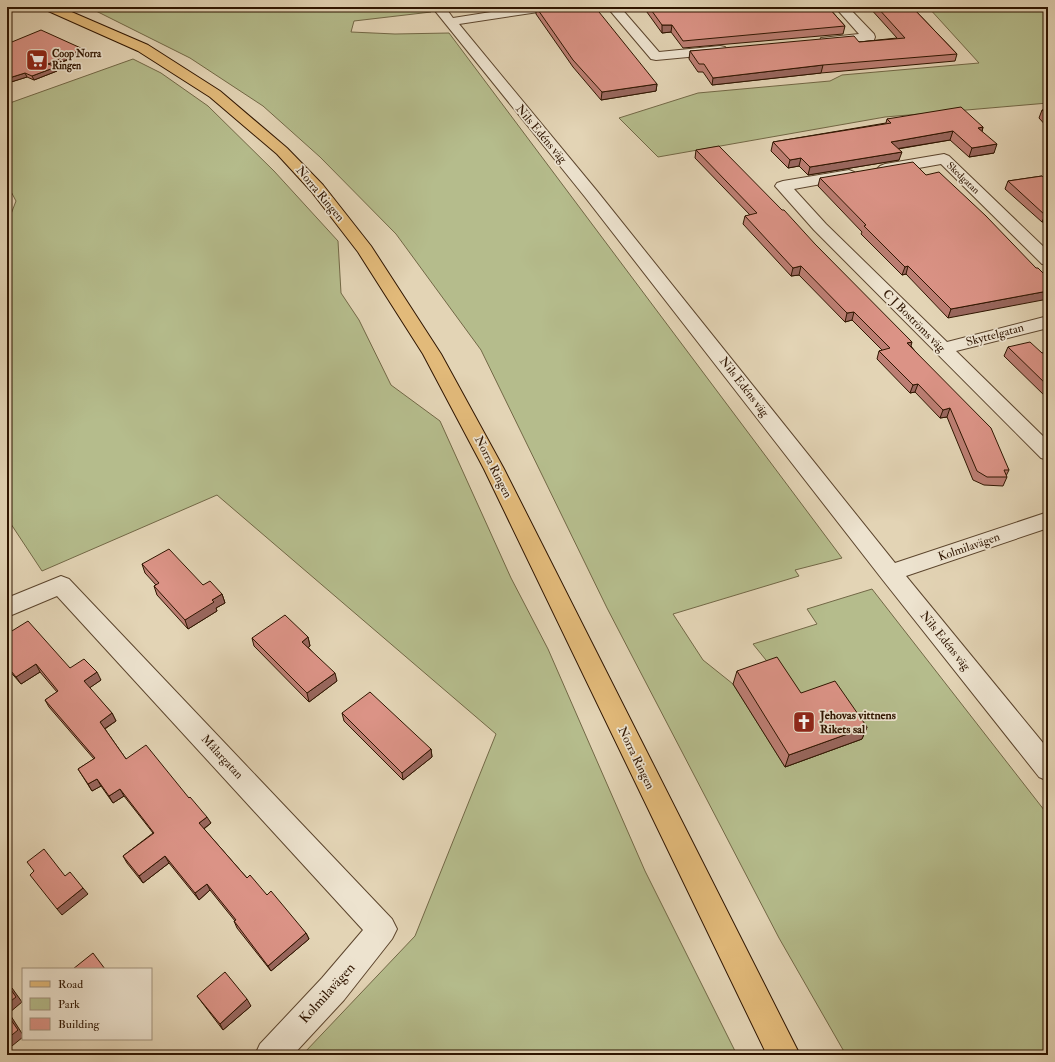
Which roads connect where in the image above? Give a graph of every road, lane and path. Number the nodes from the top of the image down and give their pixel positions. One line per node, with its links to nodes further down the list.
1 (50, 7): 20 (main road, Norra Ringen)
2 (438, 7): 6 (street, Nils Edéns väg)
3 (545, 7): 6 (street)
4 (612, 7): 8 (street)
5 (842, 7): 7 (street)
6 (450, 22): 15 (street, Nils Edéns väg)
7 (814, 42)
8 (735, 49)
9 (783, 186): 10 (street, Skedgatan); 12 (street, C J Boströms väg)
10 (1048, 260)
11 (1048, 322): 12 (street, Skyttelgatan)
12 (942, 349): 13 (street, C J Boströms väg)
13 (1048, 453)
14 (1048, 520): 15 (street, Kolmilavägen)
15 (890, 573): 17 (street, Nils Edéns väg)
16 (7, 608): 18 (street, Målargatan)
17 (1048, 769)
18 (382, 929): 19 (street, Kolmilavägen)
19 (270, 1055)
20 (784, 1055)

